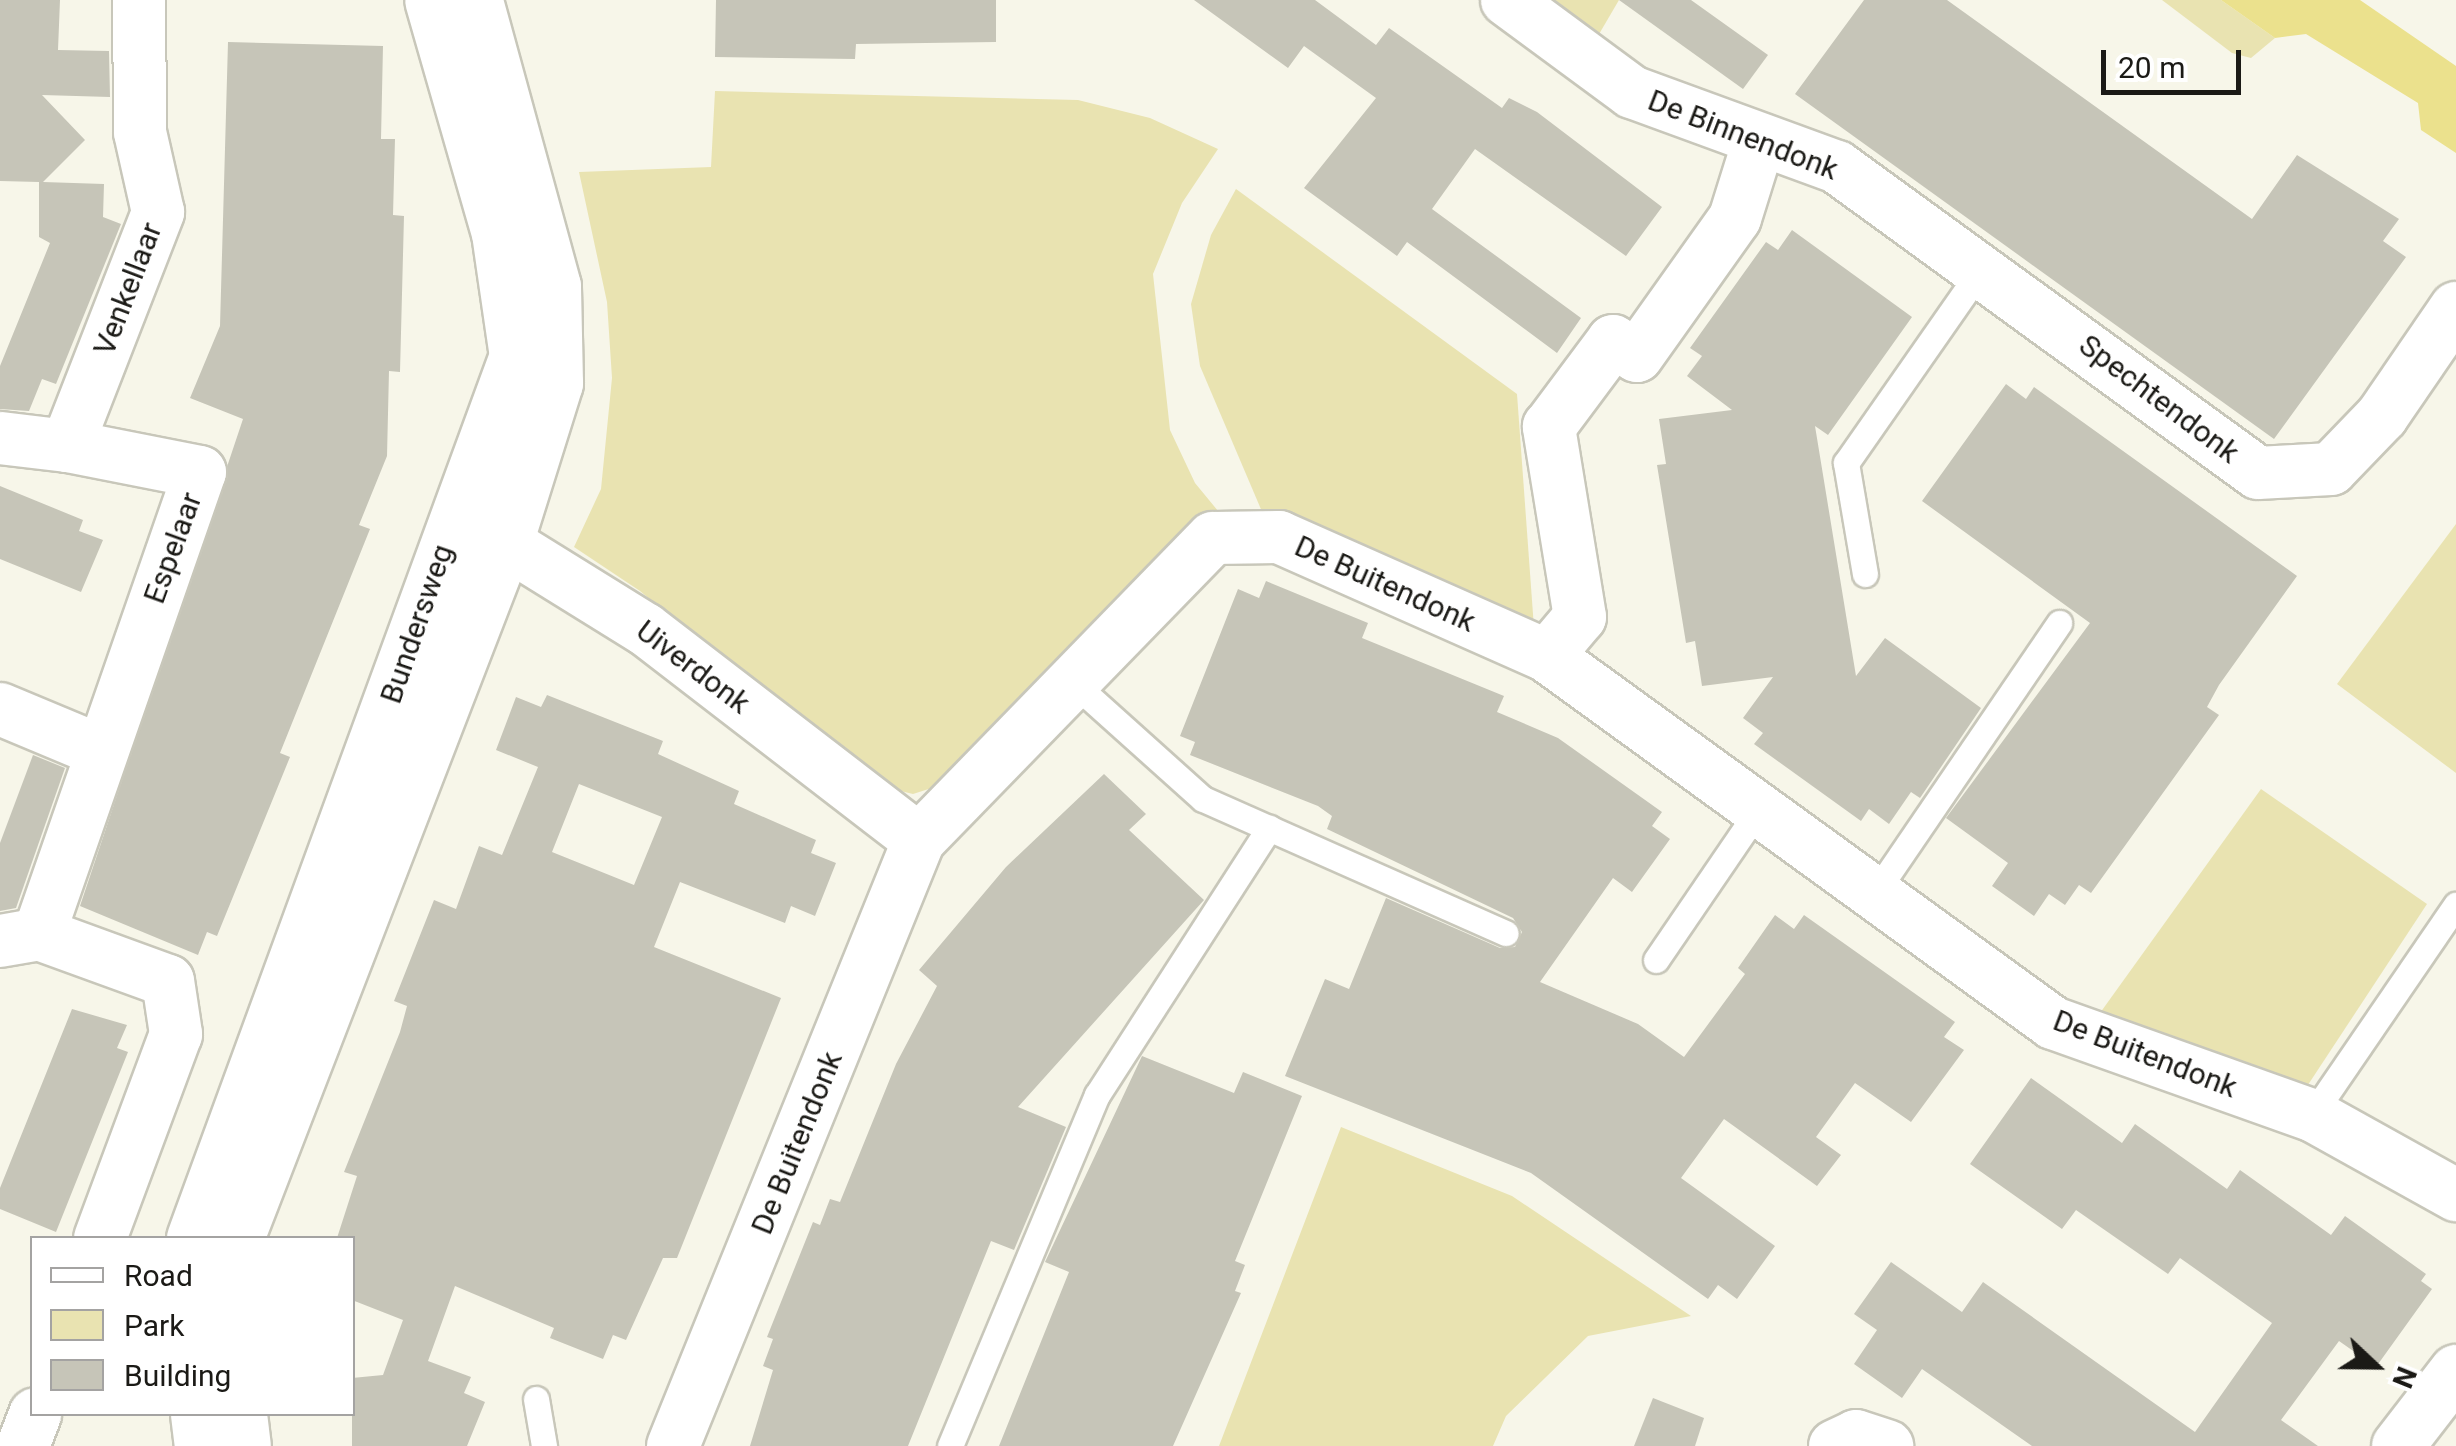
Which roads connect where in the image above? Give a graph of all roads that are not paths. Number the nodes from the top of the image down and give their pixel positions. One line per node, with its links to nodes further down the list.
1 (139, 0): 9 (street, Venkellaar)
2 (432, 0): 10 (street, Bundersweg)
3 (475, 0): 11 (street, Bundersweg)
4 (1506, 0): 5 (street, De Binnendonk)
5 (1759, 142): 6 (street, De Binnendonk); 14 (street)
6 (1982, 268): 7 (street, Spechtendonk); 12 (lane)
7 (2456, 308)
8 (0, 438): 9 (street)
9 (67, 446): 17 (street, Espelaar)
10 (454, 513): 11 (street, Uiverdonk); 29 (street, Bundersweg)
11 (506, 539): 20 (street, Uiverdonk); 30 (street, Bundersweg)
12 (1865, 574)
13 (2060, 623): 21 (lane)
14 (1547, 656): 15 (street, De Buitendonk); 18 (street, De Buitendonk)
15 (1068, 678): 19 (lane); 20 (street, De Buitendonk)
16 (0, 709): 17 (street)
17 (101, 751): 24 (street, Espelaar)
18 (1761, 806): 21 (street, De Buitendonk); 25 (lane)
19 (1269, 828): 23 (lane); 41 (lane)
20 (920, 840): 40 (street, De Buitendonk)
21 (1875, 893): 26 (street, De Buitendonk)
22 (2456, 905): 26 (lane)
23 (1506, 933)
24 (20, 938): 28 (street, Espelaar)
25 (1656, 960)
26 (2312, 1115): 27 (street, De Buitendonk)
27 (2456, 1194)
28 (101, 1236)
29 (195, 1236)
30 (237, 1236)
31 (2456, 1371): 44 (street)
32 (536, 1399): 39 (lane)
33 (34, 1416): 36 (street)
34 (198, 1416): 37 (street)
35 (239, 1416): 38 (street)
36 (22, 1446)
37 (202, 1446)
38 (243, 1446)
39 (544, 1446)
40 (673, 1446)
41 (950, 1446)
42 (1835, 1446): 43 (street)
43 (1887, 1446)
44 (2398, 1446)

